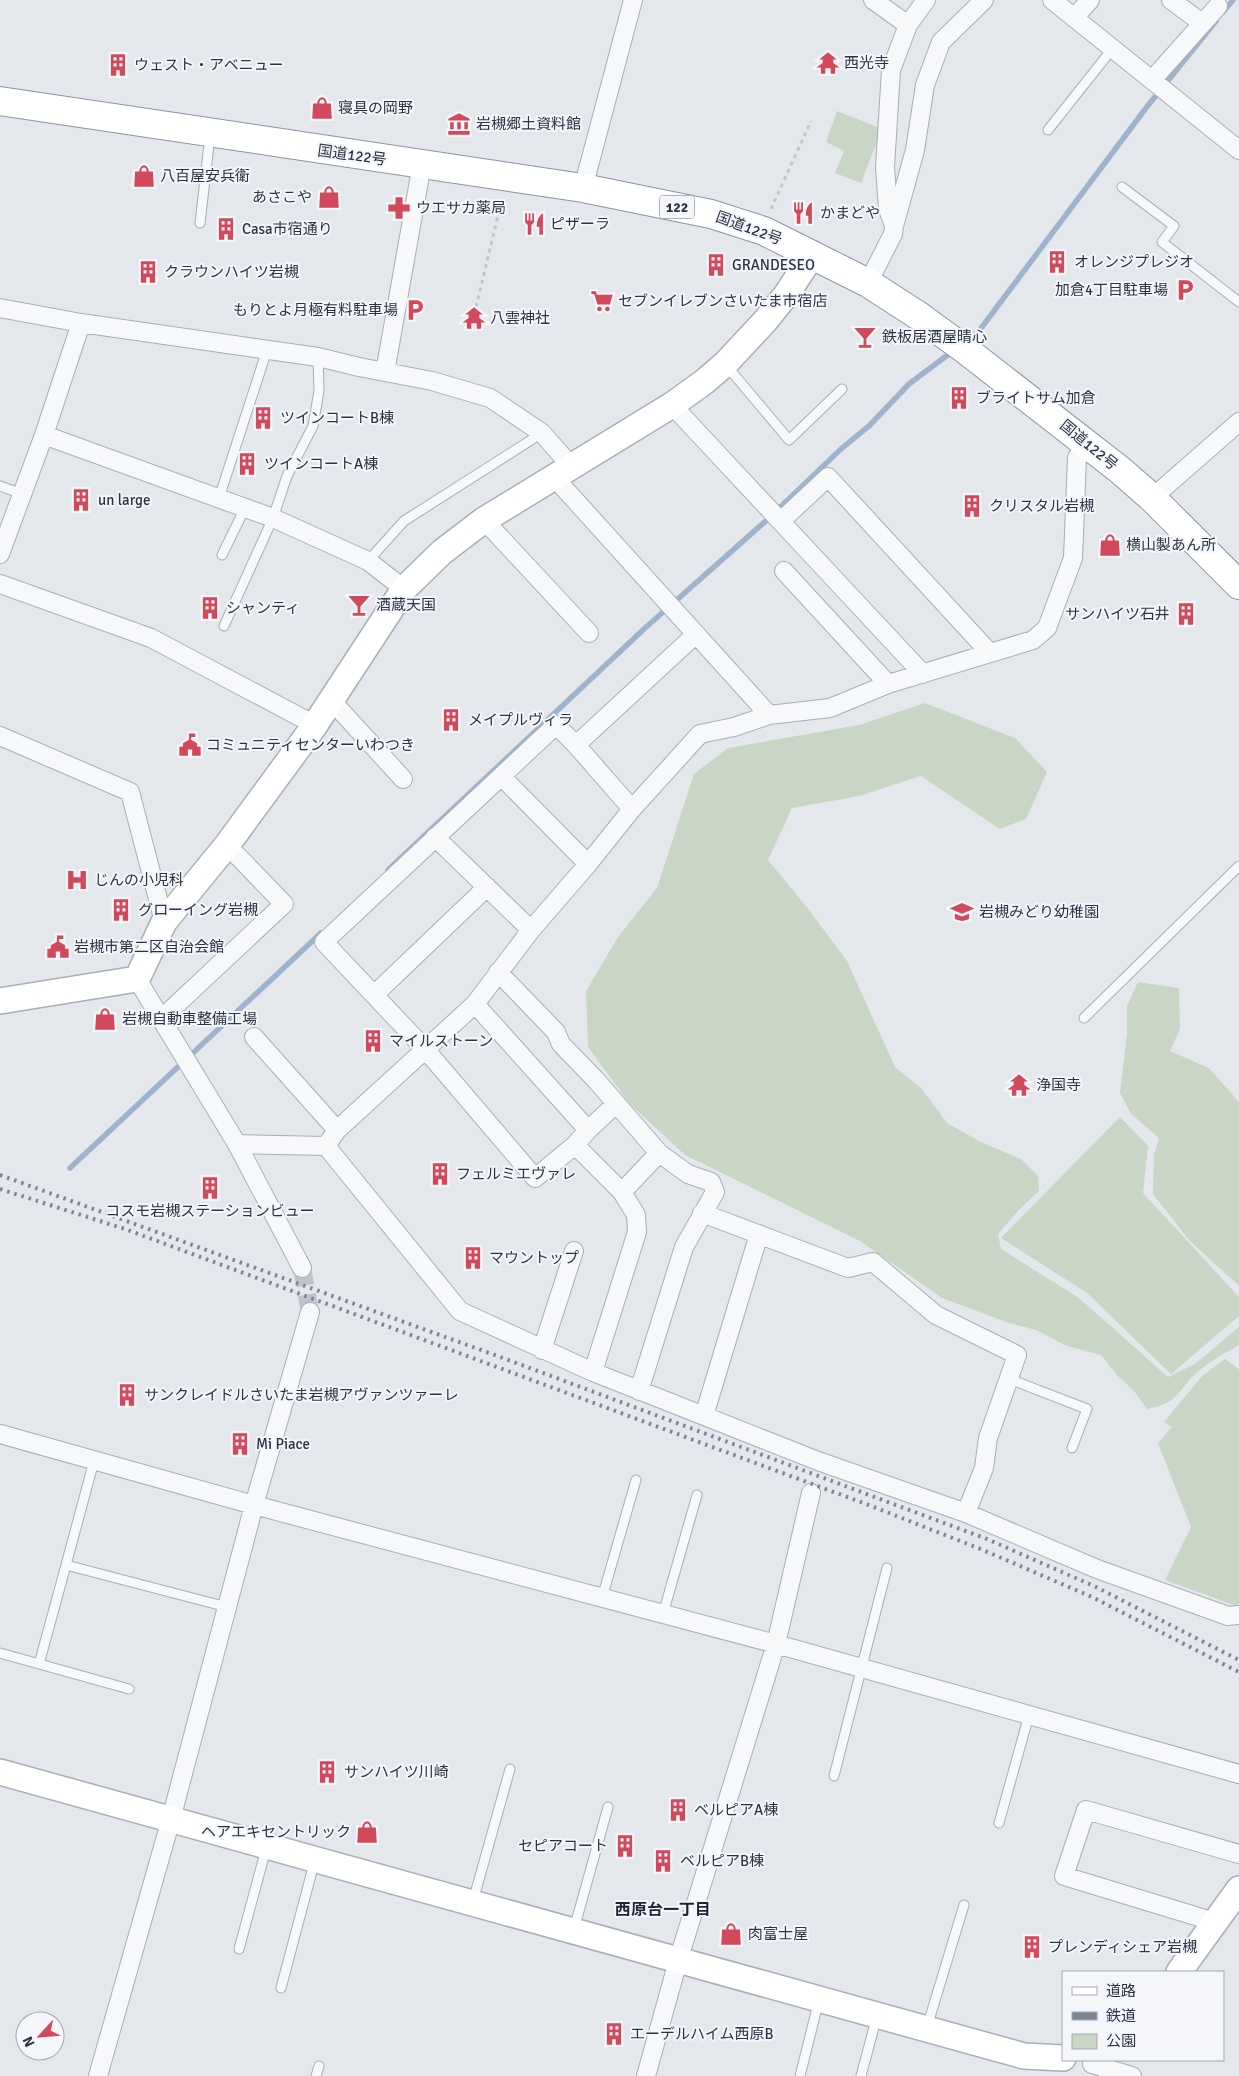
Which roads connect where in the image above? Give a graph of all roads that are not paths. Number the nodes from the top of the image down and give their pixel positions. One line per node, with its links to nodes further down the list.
1 (633, 0): 20 (street)
2 (873, 0): 11 (street)
3 (926, 0): 11 (street)
4 (984, 0): 22 (street)
5 (1052, 0): 9 (street)
6 (1090, 0): 9 (street)
7 (1172, 0): 10 (street)
8 (1218, 6): 10 (street)
9 (1074, 18): 12 (street)
10 (1202, 23): 13 (street)
11 (908, 25): 22 (street)
12 (1113, 48): 13 (street); 15 (lane)
13 (1158, 85): 17 (street)
14 (0, 101): 16 (highway, 国道122号 / 122)
15 (1048, 130)
16 (210, 134): 18 (highway, 国道122号 / 122); 21 (lane)
17 (1239, 150)
18 (422, 164): 20 (highway, 国道122号 / 122); 31 (street)
19 (1122, 187): 25 (lane)
20 (583, 188): 23 (highway, 国道122号 / 122)
21 (200, 222)
22 (894, 226): 24 (street)
23 (813, 254): 24 (highway, 国道122号 / 122); 30 (street)
24 (868, 283): 37 (highway, 国道122号 / 122)
25 (1239, 302)
26 (0, 308): 27 (street)
27 (81, 323): 28 (street); 36 (street)
28 (267, 350): 29 (street); 41 (lane)
29 (318, 357): 31 (street); 44 (lane)
30 (725, 364): 32 (lane); 33 (street)
31 (385, 372): 35 (street)
32 (842, 389)
33 (672, 405): 38 (street); 46 (street)
34 (1239, 422): 42 (street)
35 (542, 433): 38 (street); 49 (lane)
36 (44, 435): 40 (street); 41 (street)
37 (1085, 441): 42 (highway, 国道122号 / 122); 57 (street)
38 (562, 471): 45 (street); 56 (street)
39 (0, 486): 40 (lane)
40 (22, 494): 47 (street)
41 (219, 498): 43 (street)
42 (1152, 498): 52 (highway, 国道122号 / 122)
43 (245, 508): 44 (street); 48 (lane)
44 (273, 518): 49 (street); 54 (lane)
45 (484, 520): 53 (street); 55 (street)
46 (781, 522): 57 (street); 58 (street)
47 (0, 554)
48 (222, 555)
49 (368, 561): 53 (street)
50 (784, 571): 59 (street)
51 (0, 584): 62 (street)
52 (1239, 585)
53 (404, 590): 60 (street)
54 (224, 626)
55 (588, 633)
56 (696, 634): 61 (street); 64 (street)
57 (989, 652): 58 (street)
58 (923, 674): 59 (street)
59 (888, 684): 61 (street)
60 (331, 700): 62 (street); 66 (street)
61 (769, 715): 67 (street)
62 (315, 725): 69 (street)
63 (0, 736): 73 (street)
64 (576, 745): 65 (street); 67 (street)
65 (502, 777): 68 (street); 70 (street)
66 (403, 779)
67 (632, 809): 70 (street)
68 (435, 837): 72 (street); 77 (street)
69 (227, 845): 73 (street); 81 (street)
70 (588, 864): 74 (street)
71 (1239, 866): 80 (lane)
72 (487, 887): 74 (street); 77 (street)
73 (164, 922): 76 (street)
74 (531, 930): 75 (street)
75 (498, 972): 79 (street); 84 (street)
76 (137, 979): 78 (street); 81 (street)
77 (375, 994): 83 (street)
78 (0, 1001)
79 (475, 1004): 83 (street); 86 (street)
80 (1084, 1018)
81 (161, 1019): 87 (street)
82 (254, 1037): 85 (street)
83 (425, 1049): 85 (street); 88 (street)
84 (616, 1104): 86 (street); 90 (street)
85 (337, 1130): 89 (street)
86 (588, 1130): 88 (street)
87 (237, 1144): 89 (street); 95 (street)
88 (575, 1145): 91 (street)
89 (326, 1146): 97 (street)
90 (658, 1152): 91 (street); 92 (street)
91 (622, 1192): 98 (street)
92 (702, 1213): 93 (street); 100 (street)
93 (759, 1234): 99 (street); 101 (street)
94 (574, 1251): 97 (street)
95 (302, 1268)
96 (310, 1312): 108 (street)
97 (542, 1350): 98 (street)
98 (593, 1372): 100 (street)
99 (1009, 1379): 103 (lane); 109 (street)
100 (639, 1391): 101 (street)
101 (704, 1416): 109 (street)
102 (0, 1434): 104 (street)
103 (1072, 1448)
104 (94, 1460): 108 (street); 110 (lane)
105 (636, 1480): 112 (lane)
106 (811, 1493): 116 (street)
107 (697, 1495): 114 (lane)
108 (254, 1505): 112 (street); 113 (street)
109 (966, 1513): 115 (street)
110 (66, 1565): 113 (lane); 118 (lane)
111 (886, 1568): 119 (lane)
112 (602, 1598): 114 (street)
113 (227, 1607): 127 (street)
114 (663, 1614): 116 (street)
115 (1239, 1615)
116 (776, 1644): 119 (street); 138 (street)
117 (0, 1653): 118 (lane)
118 (39, 1664): 120 (lane)
119 (861, 1668): 121 (street); 125 (lane)
120 (128, 1689)
121 (1028, 1715): 124 (street); 128 (lane)
122 (510, 1769): 133 (lane)
123 (0, 1772): 127 (street)
124 (1239, 1774)
125 (834, 1776)
126 (608, 1807): 136 (lane)
127 (171, 1819): 129 (street); 147 (street)
128 (999, 1823)
129 (267, 1846): 131 (street); 137 (lane)
130 (1239, 1854): 135 (street)
131 (315, 1859): 133 (street); 140 (lane)
132 (1239, 1889): 135 (street)
133 (473, 1903): 136 (street)
134 (964, 1905): 143 (lane)
135 (1215, 1922): 139 (street)
136 (574, 1932): 138 (street)
137 (238, 1949)
138 (678, 1961): 141 (street); 149 (street)
139 (1180, 1971)
140 (281, 1988)
141 (819, 2000): 142 (street); 150 (lane)
142 (877, 2016): 143 (street); 151 (lane)
143 (926, 2030): 144 (street)
144 (1062, 2058)
145 (319, 2066): 148 (lane)
146 (1092, 2067): 152 (street)
147 (98, 2076)
148 (316, 2076)
149 (646, 2076)
150 (800, 2076)
151 (861, 2076)
152 (1132, 2076)

